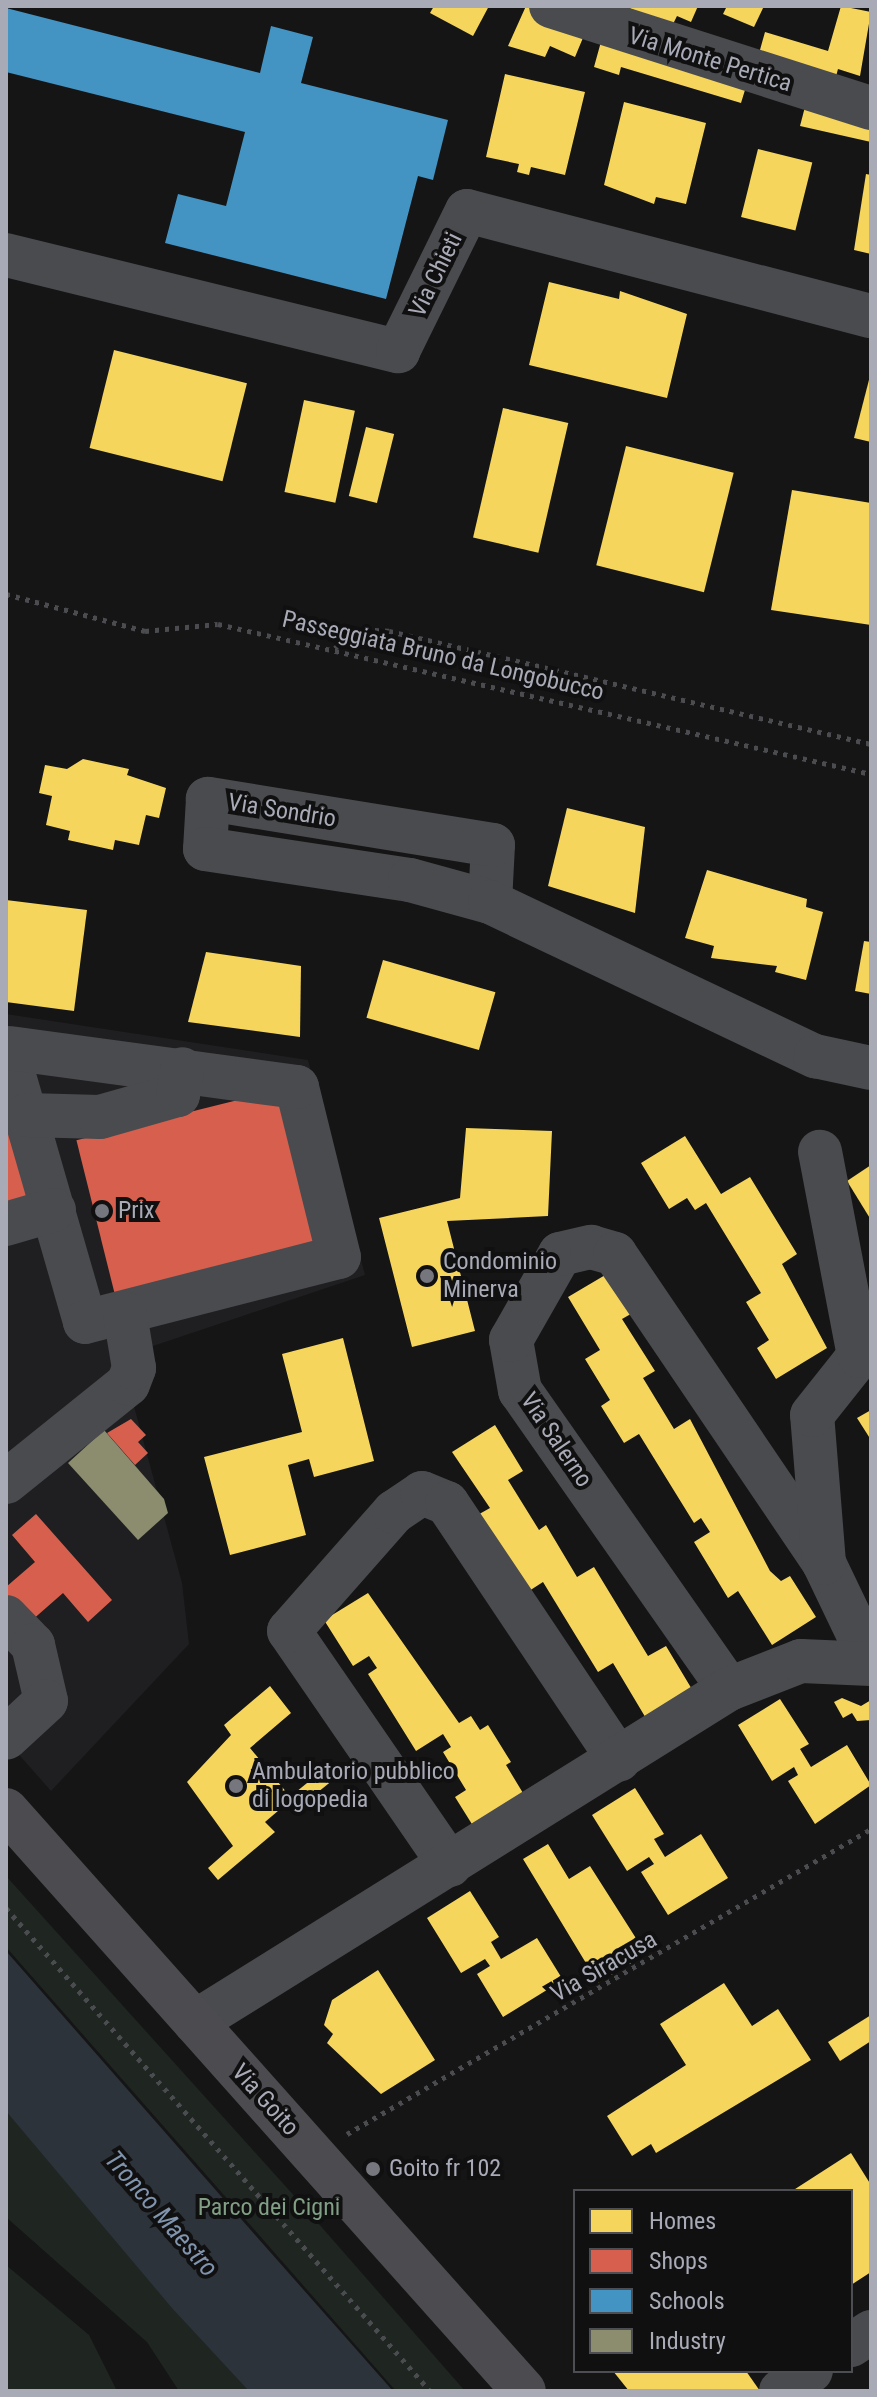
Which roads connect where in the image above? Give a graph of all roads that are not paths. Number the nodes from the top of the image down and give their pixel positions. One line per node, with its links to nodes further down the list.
1 (551, 6): 2 (street, Via Monte Pertica)
2 (871, 108)
3 (6, 255): 4 (street, Via Chieti)
4 (871, 316)
5 (490, 902): 5 (street, Via Sondrio); 7 (street, Via Sondrio)
6 (8, 1048): 8 (street); 9 (street)
7 (871, 1068)
8 (182, 1069): 9 (street); 13 (street)
9 (27, 1115): 11 (street)
10 (820, 1152): 15 (street, Via Salerno)
11 (54, 1210): 12 (street); 13 (street)
12 (6, 1224)
13 (125, 1314): 14 (street)
14 (6, 1482)
15 (824, 1563): 17 (street, Via Salerno); 18 (street, Via Salerno)
16 (6, 1617): 19 (street)
17 (871, 1662): 18 (street, Via Salerno)
18 (729, 1689): 20 (street, Via Salerno)
19 (6, 1738)
20 (619, 1760): 22 (street, Via Salerno); 22 (street)
21 (6, 1810): 23 (main road, Via Goito)
22 (450, 1865): 23 (street, Via Salerno)
23 (195, 2022): 27 (main road, Via Goito)
24 (871, 2332): 25 (street)
25 (853, 2344)
26 (808, 2373): 28 (street)
27 (524, 2391)
28 (781, 2391)

